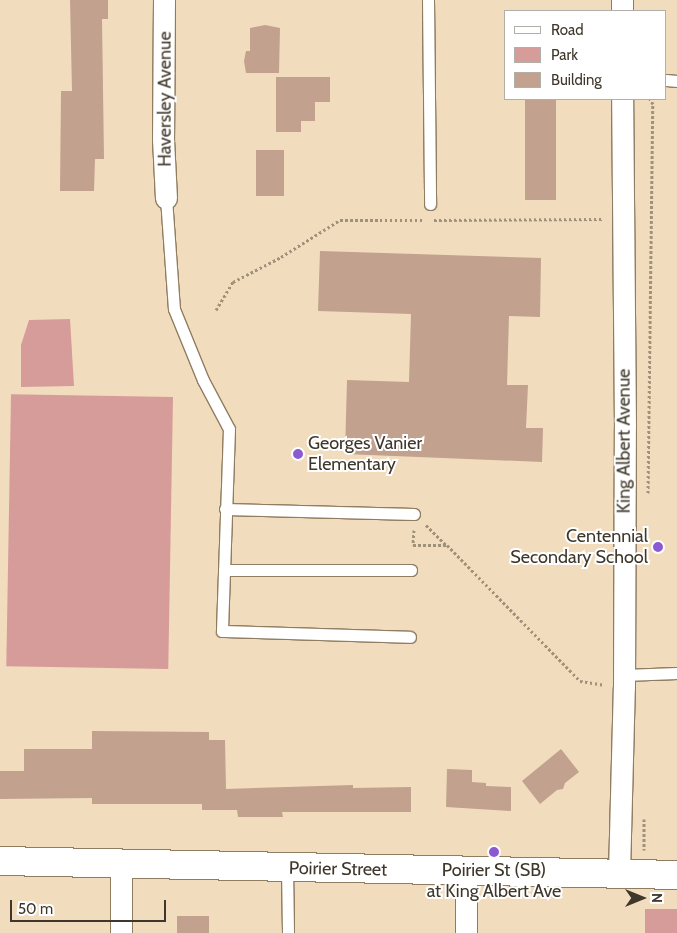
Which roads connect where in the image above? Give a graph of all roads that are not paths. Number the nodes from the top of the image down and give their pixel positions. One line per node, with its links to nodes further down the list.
1 (164, 0): 4 (street, Haversley Avenue)
2 (428, 0): 5 (lane)
3 (622, 100): 12 (street, King Albert Avenue)
4 (166, 198): 6 (lane)
5 (430, 204)
6 (225, 509): 7 (lane); 8 (lane)
7 (414, 514)
8 (224, 570): 9 (lane); 10 (lane)
9 (412, 570)
10 (410, 636)
11 (677, 673): 12 (lane)
12 (624, 675): 17 (street, King Albert Avenue)
13 (0, 861): 14 (street, Poirier Street)
14 (120, 864): 15 (street, Poirier Street); 19 (street)
15 (287, 868): 16 (street, Poirier Street); 20 (lane)
16 (466, 872): 17 (street, Poirier Street); 21 (street)
17 (619, 873): 18 (street, Poirier Street)
18 (677, 875)
19 (120, 933)
20 (288, 933)
21 (466, 933)

